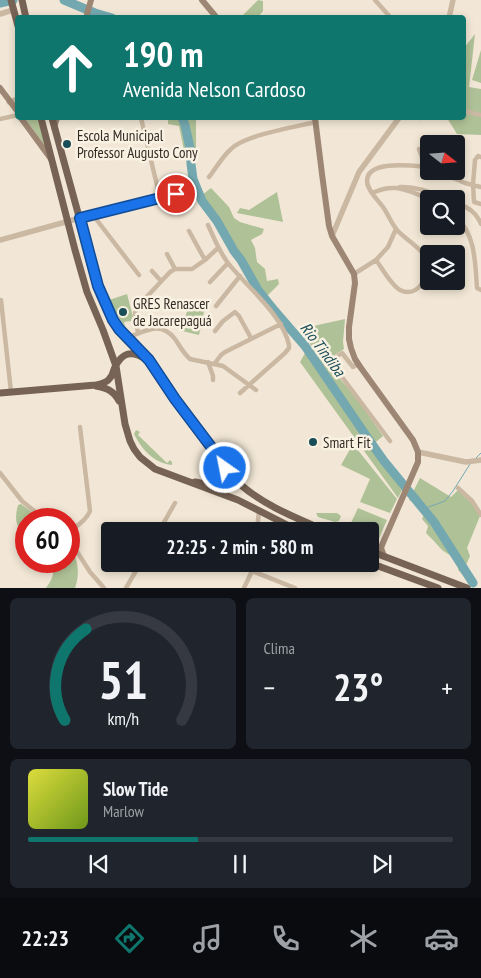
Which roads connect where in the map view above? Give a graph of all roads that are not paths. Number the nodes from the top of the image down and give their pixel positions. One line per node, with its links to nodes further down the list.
1 (22, 0): 9 (main road)
2 (202, 0): 11 (main road)
3 (375, 0): 12 (street)
4 (452, 0): 13 (street)
5 (11, 1): 7 (main road)
6 (91, 3): 10 (main road)
7 (13, 10): 8 (street); 14 (main road)
8 (0, 14)
9 (25, 15)
10 (87, 15)
11 (214, 15)
12 (388, 15)
13 (449, 15)
14 (15, 16)
15 (0, 88): 17 (main road)
16 (15, 100): 17 (street)
17 (9, 102): 18 (main road)
18 (15, 110)
19 (466, 111): 21 (street)
20 (15, 115): 22 (street)
21 (481, 115)
22 (0, 119)
23 (22, 120): 32 (main road)
24 (42, 120): 32 (main road)
25 (52, 120): 30 (main road)
26 (56, 120): 30 (main road)
27 (141, 120): 43 (street)
28 (316, 120): 34 (street); 54 (main road)
29 (398, 120): 54 (street)
30 (54, 127): 47 (main road)
31 (481, 157): 36 (street)
32 (53, 163): 48 (main road)
33 (420, 166): 41 (street)
34 (210, 177)
35 (462, 180): 36 (street)
36 (473, 184): 38 (street); 44 (street)
37 (396, 187): 40 (street); 41 (street); 42 (street)
38 (481, 187)
39 (193, 190): 43 (street)
40 (424, 190)
41 (372, 193): 52 (street)
42 (420, 195)
43 (160, 198): 46 (street)
44 (481, 204)
45 (465, 206): 49 (street)
46 (93, 215): 47 (street); 64 (street)
47 (80, 218): 48 (street); 74 (main road)
48 (69, 222): 55 (street); 80 (main road)
49 (481, 224)
50 (208, 226): 56 (street)
51 (465, 227): 68 (street)
52 (396, 229): 59 (street); 59 (street)
53 (189, 231): 58 (street)
54 (332, 236): 63 (main road)
55 (0, 240)
56 (218, 248): 58 (street); 60 (street)
57 (167, 254): 61 (street)
58 (205, 260): 61 (street)
59 (376, 260): 63 (street)
60 (228, 263): 65 (street); 67 (street)
61 (176, 269): 66 (street)
62 (152, 271): 66 (street)
63 (354, 274): 78 (main road)
64 (139, 275)
65 (240, 276): 70 (street); 71 (street)
66 (161, 281): 73 (street)
67 (210, 282)
68 (481, 290)
69 (1, 300): 85 (street)
70 (216, 306)
71 (281, 324): 75 (street); 82 (street)
72 (215, 331): 75 (street)
73 (138, 333): 74 (street); 77 (street)
74 (127, 338): 76 (main road)
75 (252, 338): 79 (street)
76 (149, 360): 80 (main road); 93 (main road)
77 (208, 362): 79 (street); 81 (street)
78 (358, 362): 90 (street); 91 (main road)
79 (215, 363): 82 (street)
80 (116, 366): 83 (main road); 88 (main road)
81 (213, 380)
82 (249, 384): 84 (street); 87 (street)
83 (96, 386): 85 (main road); 88 (main road)
84 (256, 390)
85 (11, 392): 86 (main road)
86 (0, 393)
87 (240, 393)
88 (121, 406): 95 (main road)
89 (80, 427): 105 (street)
90 (390, 441)
91 (418, 452): 92 (street); 106 (main road)
92 (478, 461)
93 (224, 464): 95 (main road); 104 (main road)
94 (0, 473): 98 (street)
95 (180, 479): 99 (main road)
96 (458, 488): 100 (street)
97 (175, 503): 101 (street)
98 (30, 508)
99 (259, 511): 102 (street); 103 (main road)
100 (481, 515)
101 (164, 522)
102 (258, 522)
103 (281, 522)
104 (307, 522)
105 (80, 523)
106 (382, 545): 107 (main road); 110 (main road)
107 (379, 547)
108 (379, 554): 110 (main road)
109 (80, 556): 115 (street)
110 (384, 556): 120 (main road)
111 (379, 566): 119 (main road)
112 (135, 572): 116 (street)
113 (252, 572): 117 (street)
114 (254, 572): 118 (street)
115 (104, 588)
116 (126, 588)
117 (244, 588)
118 (294, 588)
119 (438, 588)
120 (467, 588)

